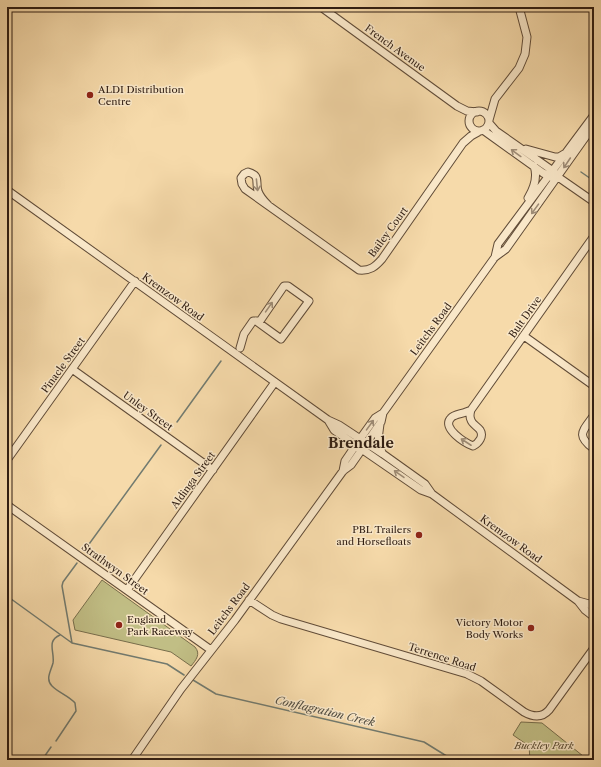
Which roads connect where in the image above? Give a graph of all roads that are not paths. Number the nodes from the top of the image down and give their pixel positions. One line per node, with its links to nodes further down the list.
1 (320, 7): 4 (street, French Avenue)
2 (519, 7): 3 (street)
3 (495, 99): 5 (street); 7 (street)
4 (457, 106): 5 (street, French Avenue); 8 (street, French Avenue)
5 (478, 111): 7 (street); 8 (street)
6 (594, 115): 13 (street, Leitchs Road)
7 (489, 121): 10 (street); 12 (street)
8 (469, 122): 10 (street); 11 (street, Bailey Court)
9 (594, 125): 16 (street, Leitchs Road, one-way to 16)
10 (482, 131): 11 (street, Bailey Court); 14 (street, one-way to 10)
11 (463, 143): 19 (street, Bailey Court)
12 (520, 147): 13 (street); 15 (street)
13 (566, 153): 15 (street, Leitchs Road)
14 (534, 166): 15 (street); 20 (street)
15 (550, 174): 16 (street); 20 (street, Leitchs Road)
16 (558, 177): 18 (street); 22 (street, Leitchs Road, one-way to 22)
17 (7, 190): 23 (street, Kremzow Road)
18 (594, 202)
19 (268, 205): 19 (street, Bailey Court, one-way to 19)
20 (515, 222): 22 (street, Leitchs Road)
21 (594, 236): 25 (street, Bult Drive)
22 (495, 257): 31 (street, Leitchs Road)
23 (135, 281): 27 (street, Pinacle Street); 28 (street, Kremzow Road)
24 (256, 321): 24 (street, one-way to 24); 26 (street)
25 (524, 336): 29 (street); 30 (street, Bult Drive)
26 (240, 348)
27 (72, 369): 37 (street, Pinacle Street); 38 (street, Unley Street)
28 (275, 382): 34 (street, Kremzow Road); 38 (street, Aldinga Street)
29 (594, 386)
30 (471, 410): 30 (street, one-way to 30)
31 (383, 413): 33 (street, Leitchs Road); 34 (street, Leitchs Road, one-way to 31)
32 (594, 415): 35 (street)
33 (381, 422): 34 (street, Leitchs Road); 36 (street)
34 (361, 444): 36 (street, Kremzow Road); 39 (street, Kremzow Road, one-way to 34); 42 (street, Leitchs Road)
35 (594, 449)
36 (383, 454): 39 (street, Kremzow Road)
37 (7, 460)
38 (213, 470): 41 (street, Aldinga Street)
39 (432, 494): 43 (street, Kremzow Road)
40 (7, 505): 41 (street, Strathwyn Street)
41 (127, 590): 47 (street, Strathwyn Street)
42 (249, 600): 46 (street, Terrence Road); 47 (street, Leitchs Road)
43 (578, 601): 44 (street, Kremzow Road); 45 (street, Kremzow Road)
44 (594, 608)
45 (594, 617)
46 (594, 648)
47 (211, 650): 48 (street, Leitchs Road)
48 (132, 760)

